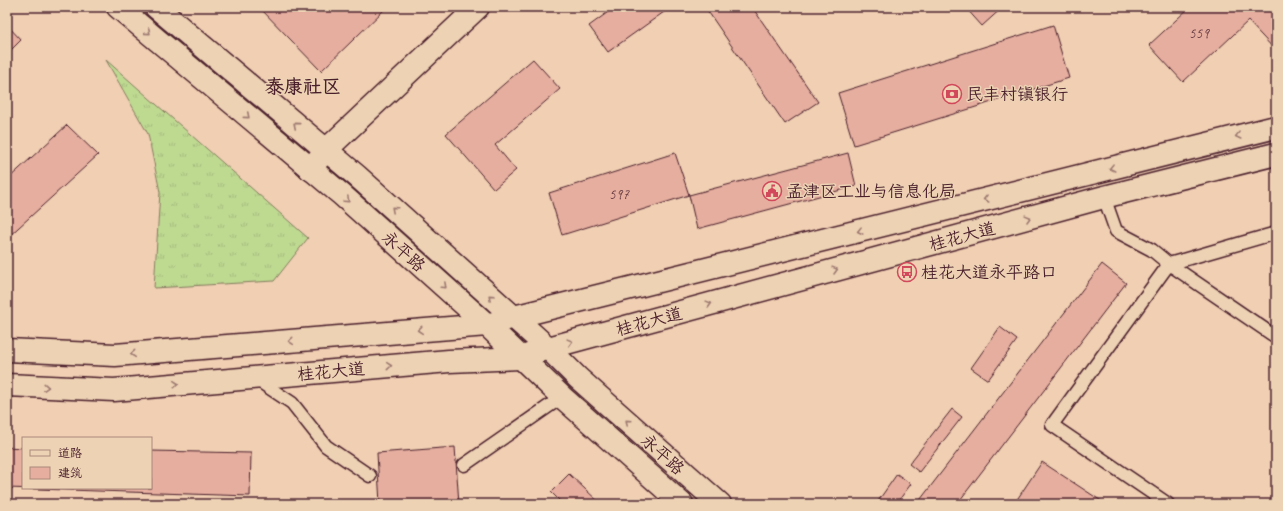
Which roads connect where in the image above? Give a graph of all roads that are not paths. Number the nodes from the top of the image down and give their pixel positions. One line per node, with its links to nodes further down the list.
1 (118, 7): 7 (main road, 永平路, one-way to 7)
2 (156, 7): 5 (main road, 永平路, one-way to 2)
3 (478, 7): 5 (main road)
4 (1276, 127): 11 (main road, 桂花大道, one-way to 11)
5 (326, 150): 7 (main road); 11 (main road, 永平路, one-way to 5)
6 (1276, 154): 8 (main road, 桂花大道)
7 (310, 169): 12 (main road, 永平路, one-way to 12)
8 (1104, 197): 10 (lane); 14 (main road, 桂花大道, one-way to 8)
9 (1276, 233): 10 (lane)
10 (1169, 264): 13 (lane); 24 (lane)
11 (514, 317): 12 (main road, 桂花大道); 14 (main road, 永平路)
12 (487, 325): 15 (main road, 桂花大道, one-way to 15); 16 (main road, 永平路)
13 (1276, 337)
14 (548, 348): 16 (main road, 桂花大道); 23 (main road, 永平路, one-way to 14)
15 (7, 350)
16 (520, 358): 17 (main road, 桂花大道, one-way to 16); 19 (main road, 永平路)
17 (253, 378): 18 (main road, 桂花大道, one-way to 17); 21 (lane)
18 (7, 385)
19 (562, 397): 20 (lane); 22 (main road, 永平路)
20 (464, 465)
21 (370, 476)
22 (682, 504)
23 (720, 504)
24 (1168, 504)

